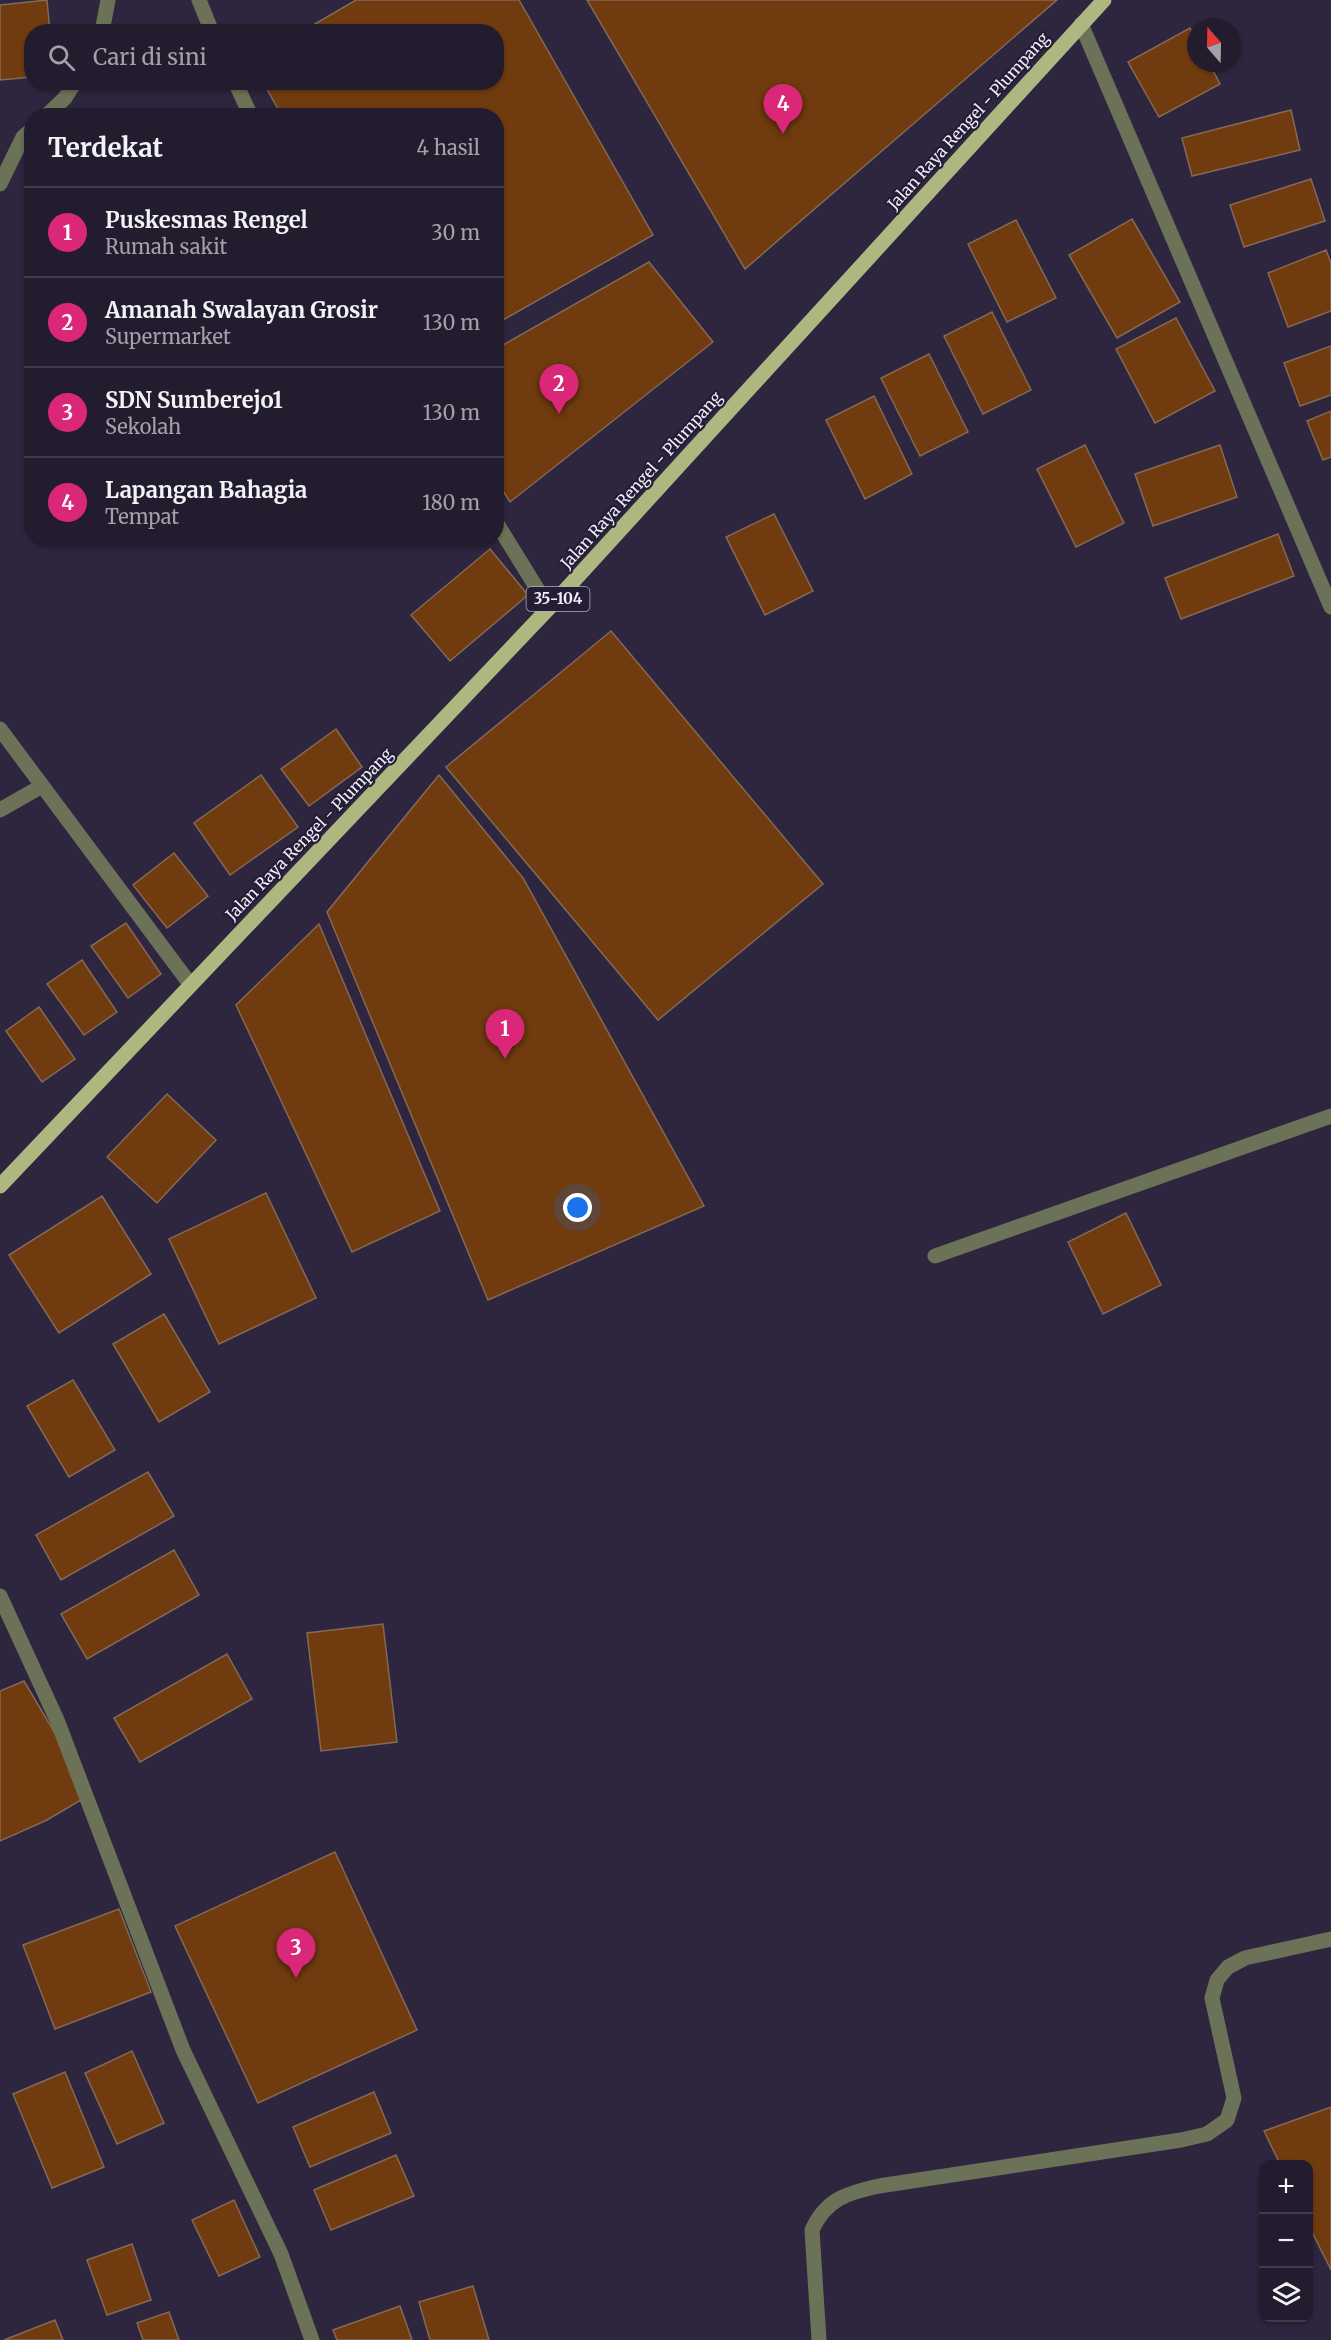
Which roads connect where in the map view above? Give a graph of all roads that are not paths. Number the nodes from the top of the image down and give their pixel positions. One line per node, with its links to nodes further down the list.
1 (108, 0): 4 (street)
2 (199, 0): 5 (street)
3 (1104, 0): 6 (main road, Jalan Raya Rengel - Plumpang / 35-104)
4 (104, 24)
5 (209, 24)
6 (1081, 24): 14 (street); 15 (main road, Jalan Raya Rengel - Plumpang / 35-104)
7 (70, 90): 9 (street)
8 (239, 90): 10 (street)
9 (54, 108)
10 (247, 108)
11 (24, 136): 12 (street)
12 (0, 184)
13 (504, 535): 15 (street)
14 (1331, 607)
15 (549, 608): 19 (main road, Jalan Raya Rengel - Plumpang / 35-104)
16 (0, 729): 17 (street)
17 (42, 786): 18 (street); 19 (street)
18 (0, 810)
19 (190, 984): 21 (main road, Jalan Raya Rengel - Plumpang / 35-104)
20 (1331, 1116): 22 (street)
21 (0, 1186)
22 (935, 1256)
23 (0, 1596): 25 (street)
24 (1331, 1939): 26 (street)
25 (312, 2340)
26 (819, 2340)

